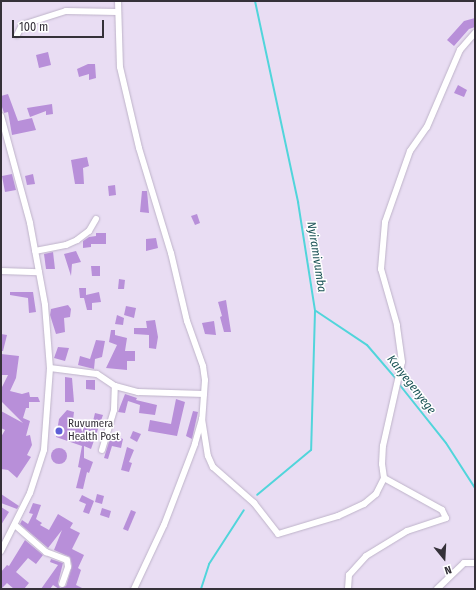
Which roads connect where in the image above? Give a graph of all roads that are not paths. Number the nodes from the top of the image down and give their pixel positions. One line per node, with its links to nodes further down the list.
1 (118, 1): 2 (street)
2 (117, 12): 4 (street); 12 (street)
3 (475, 33): 15 (street)
4 (17, 35)
5 (1, 116): 7 (street)
6 (96, 219): 7 (street)
7 (35, 251): 9 (street)
8 (1, 271): 9 (street)
9 (38, 272): 10 (street)
10 (50, 368): 11 (street); 16 (street)
11 (115, 386): 12 (street); 14 (street)
12 (204, 394): 13 (street)
13 (202, 419): 15 (street); 20 (street)
14 (102, 450)
15 (384, 478): 21 (street)
16 (16, 526): 17 (street); 19 (street)
17 (1, 551)
18 (475, 563): 22 (street)
19 (62, 584)
20 (134, 589)
21 (348, 589)
22 (437, 589)

